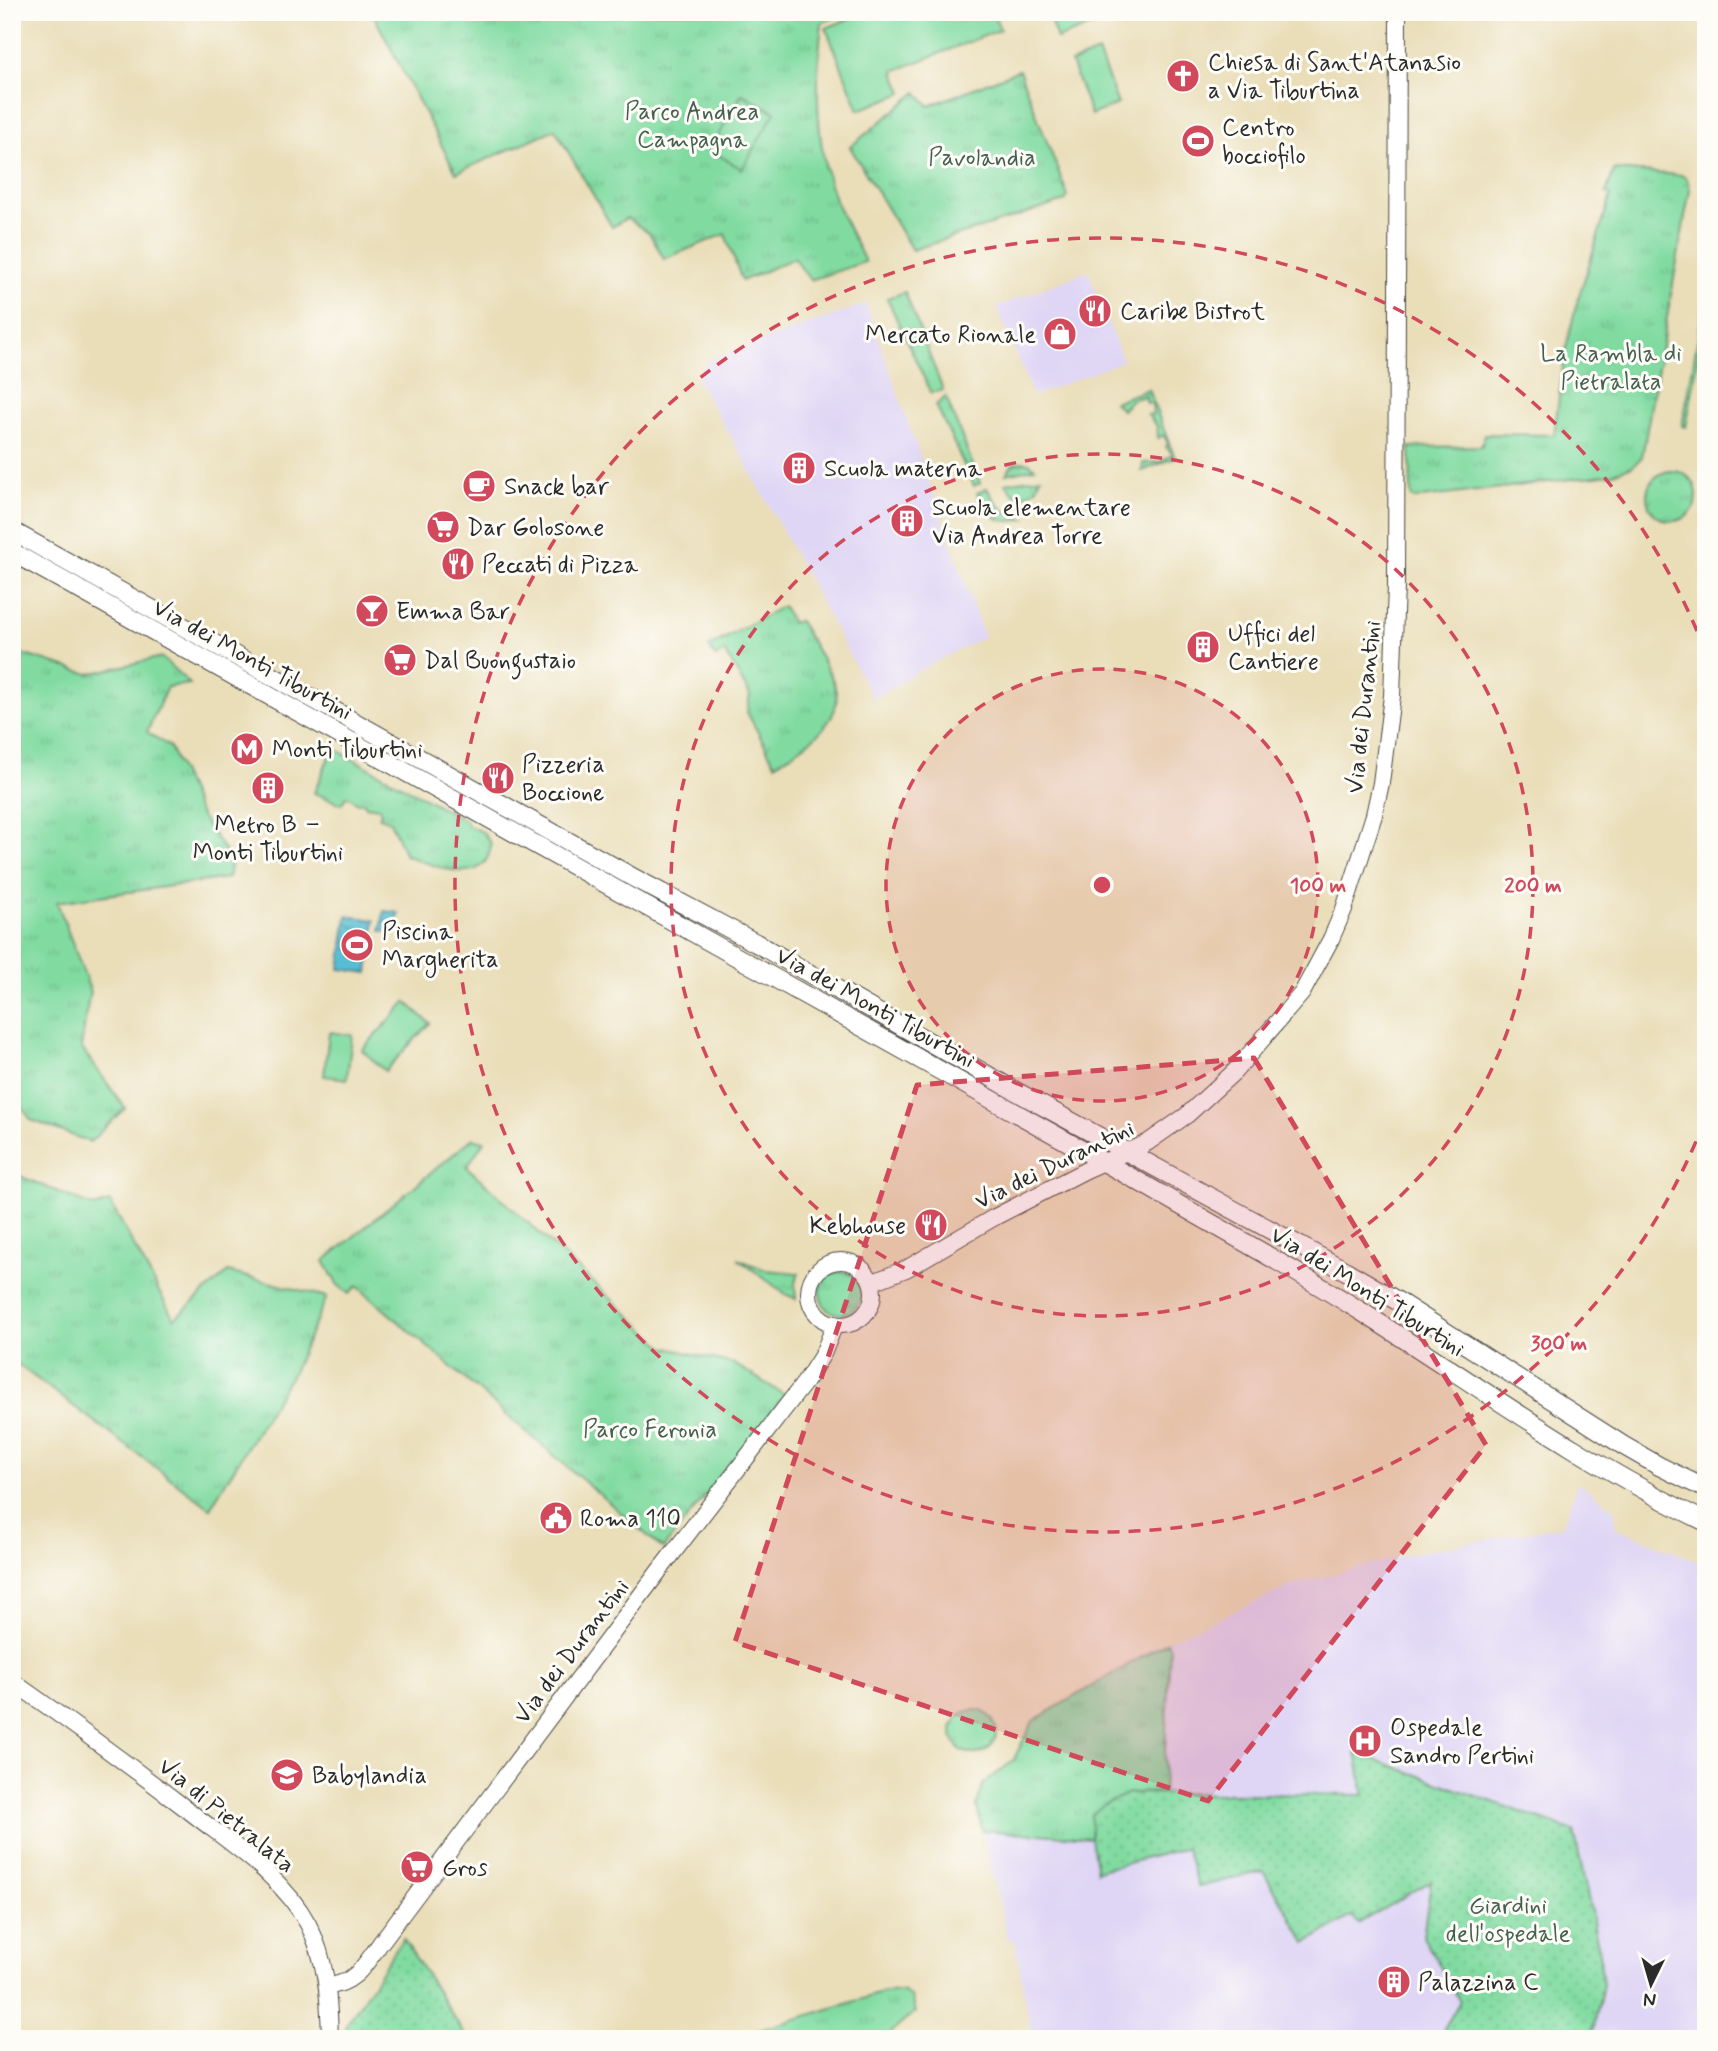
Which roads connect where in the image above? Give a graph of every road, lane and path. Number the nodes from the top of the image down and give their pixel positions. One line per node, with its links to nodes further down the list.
1 (1398, 12): 4 (street, Via dei Durantini)
2 (12, 531): 4 (main road, Via dei Monti Tiburtini)
3 (12, 552): 5 (main road, Via dei Monti Tiburtini)
4 (1127, 1151): 5 (street, Via dei Durantini); 8 (main road, Via dei Monti Tiburtini)
5 (1101, 1162): 6 (street, Via dei Durantini); 9 (main road, Via dei Monti Tiburtini)
6 (873, 1283): 7 (street); 7 (street)
7 (835, 1324): 11 (street, Via dei Durantini)
8 (1706, 1489)
9 (1706, 1522)
10 (12, 1681): 11 (street, Via di Pietralata)
11 (327, 1986): 12 (street, Via di Pietralata)
12 (330, 2039)

